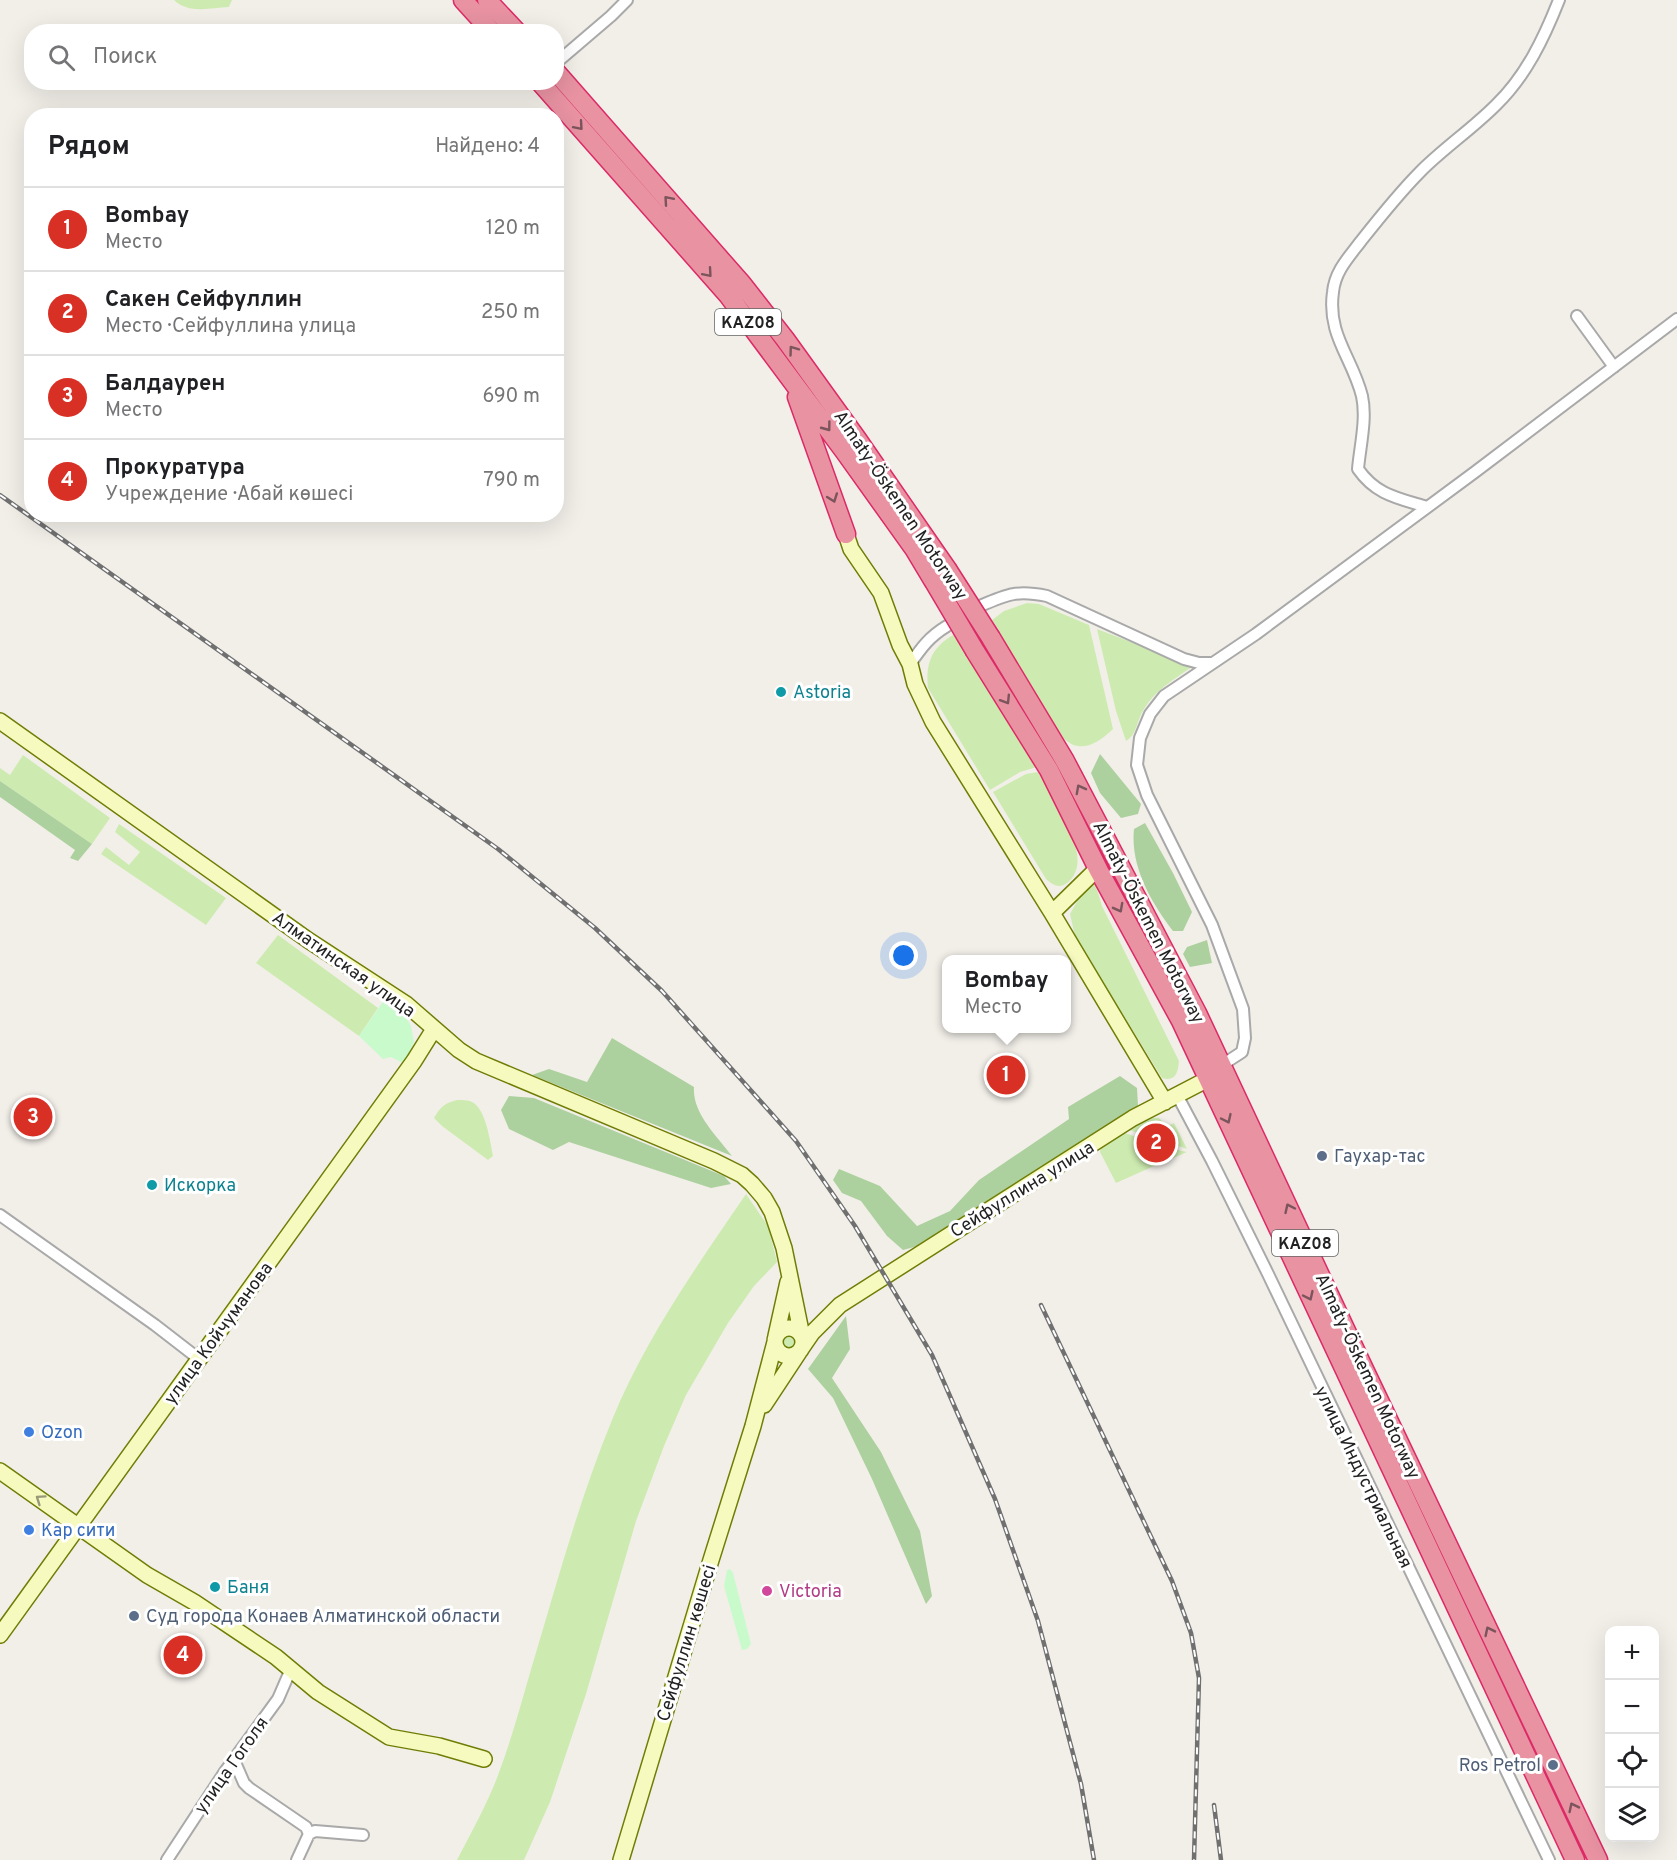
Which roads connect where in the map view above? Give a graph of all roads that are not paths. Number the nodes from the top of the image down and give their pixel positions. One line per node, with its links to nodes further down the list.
1 (463, 0): 5 (highway)
2 (487, 0): 6 (highway)
3 (627, 0): 7 (street)
4 (1559, 0): 16 (street)
5 (485, 24)
6 (510, 24)
7 (564, 56)
8 (564, 81): 18 (highway, Almaty-Öskemen Motorway / KAZ08, one-way to 8)
9 (547, 90): 10 (highway, Almaty-Öskemen Motorway / KAZ08, one-way to 10)
10 (563, 108)
11 (564, 109): 15 (highway, Almaty-Öskemen Motorway / KAZ08, one-way to 15)
12 (1577, 316): 14 (street)
13 (1677, 319): 14 (street)
14 (1614, 367): 16 (street)
15 (794, 383): 17 (highway, one-way to 17); 18 (highway, Almaty-Öskemen Motorway / KAZ08, one-way to 18)
16 (1427, 507): 21 (street)
17 (846, 534): 22 (street)
18 (940, 575): 24 (highway, Almaty-Öskemen Motorway / KAZ08, one-way to 24, bridge); 27 (highway, Almaty-Öskemen Motorway / KAZ08, one-way to 18, bridge)
19 (980, 606): 21 (street)
20 (947, 626): 22 (street)
21 (1212, 663): 27 (street)
22 (910, 664): 25 (street)
23 (0, 721): 26 (street, Алматинская улица)
24 (1098, 868): 25 (street); 28 (highway, Almaty-Öskemen Motorway / KAZ08, one-way to 28)
25 (1052, 913): 29 (street)
26 (434, 1029): 31 (street, Алматинская улица); 34 (street, улица Койчуманова)
27 (1222, 1065): 49 (highway, Almaty-Öskemen Motorway / KAZ08, one-way to 27)
28 (1208, 1079): 29 (street, Сейфуллина улица); 48 (highway, Almaty-Öskemen Motorway / KAZ08, one-way to 48)
29 (1171, 1099): 32 (street, Сейфуллина улица); 47 (street, улица Индустриальная)
30 (0, 1215): 34 (street)
31 (789, 1273): 33 (street, Алматинская улица); 33 (street)
32 (840, 1305): 33 (street); 33 (street)
33 (791, 1338): 35 (street); 35 (street)
34 (199, 1359): 37 (street, улица Койчуманова)
35 (753, 1426): 46 (street, Сейфуллин көшесі)
36 (0, 1471): 37 (street, one-way to 36)
37 (79, 1527): 38 (street, улица Койчуманова); 39 (street)
38 (0, 1635)
39 (291, 1669): 40 (street); 41 (street, улица Гоголя)
40 (484, 1759)
41 (234, 1760): 42 (street); 44 (street, улица Гоголя)
42 (309, 1834): 43 (street); 45 (street)
43 (363, 1835)
44 (167, 1860)
45 (297, 1860)
46 (621, 1860)
47 (1549, 1860)
48 (1575, 1860)
49 (1598, 1860)

